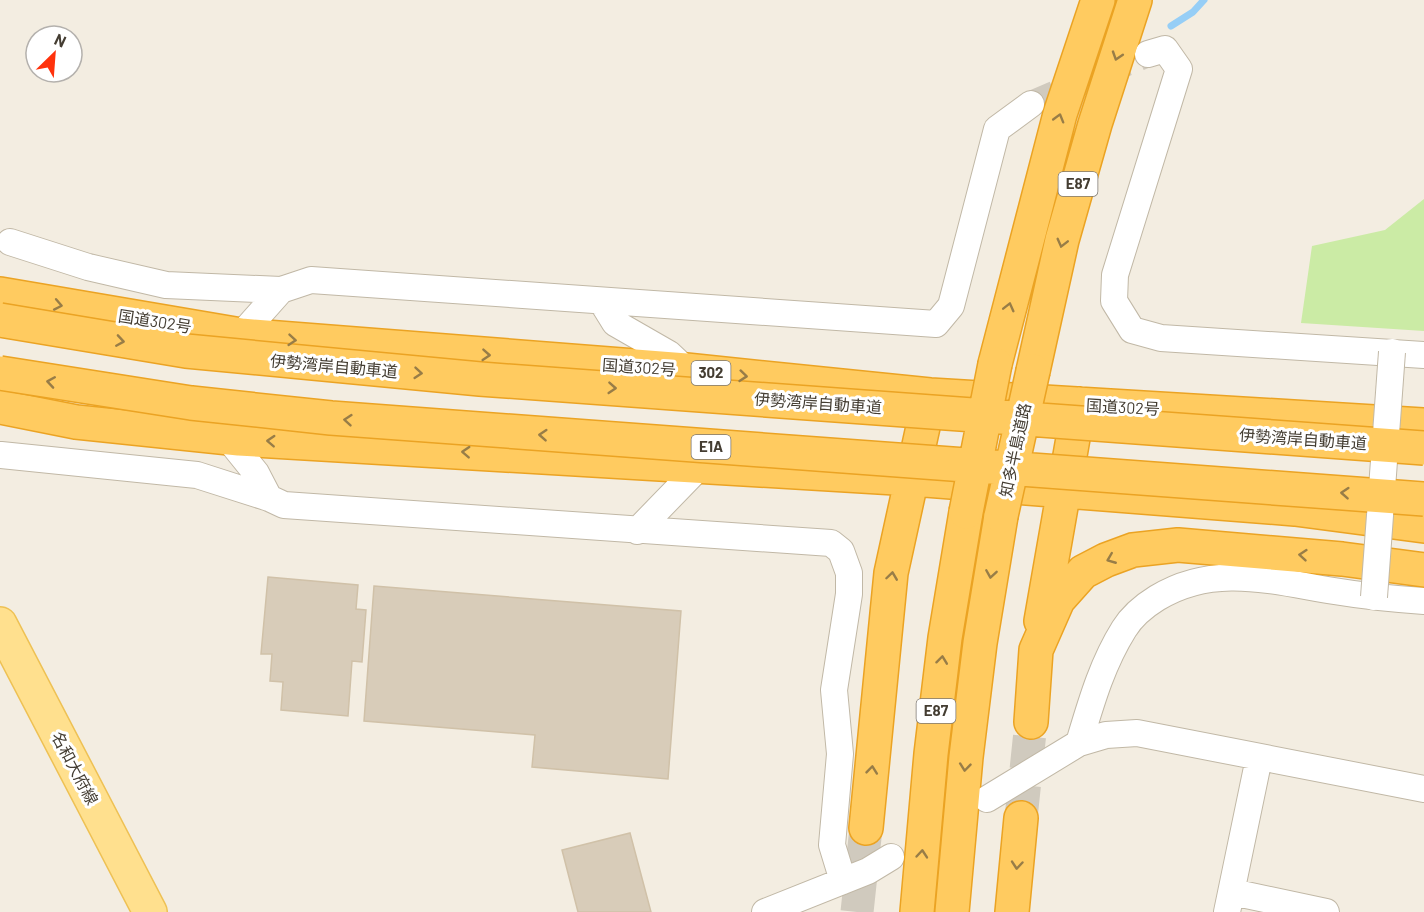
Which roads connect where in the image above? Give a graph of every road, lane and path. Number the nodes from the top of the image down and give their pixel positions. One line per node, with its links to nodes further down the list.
1 (1098, 0): 47 (highway, E87, one-way to 1, bridge)
2 (1135, 0): 48 (highway, 知多半島道路 / E87, one-way to 48, bridge)
3 (1148, 54): 11 (street)
4 (1031, 104): 8 (street)
5 (10, 242): 6 (street)
6 (281, 290): 8 (street); 10 (street)
7 (0, 294): 10 (highway, 国道302号 / 302, one-way to 10)
8 (602, 302): 13 (street)
9 (0, 320): 22 (highway, 伊勢湾岸自動車道, one-way to 22, bridge)
10 (241, 335): 13 (highway, 国道302号 / 302, one-way to 13)
11 (1392, 352): 12 (street); 31 (street, bridge)
12 (1424, 354)
13 (686, 370): 15 (highway, 国道302号 / 302, one-way to 15)
14 (0, 374): 28 (highway, E1A, one-way to 14, bridge)
15 (930, 395): 16 (highway, 国道302号 / 302); 25 (highway)
16 (1079, 404): 19 (highway, 国道302号 / 302); 26 (highway)
17 (1424, 405): 19 (highway)
18 (0, 407): 21 (highway)
19 (1227, 412): 20 (highway, 国道302号 / 302)
20 (1424, 425)
21 (227, 437): 24 (highway, one-way to 21); 27 (street)
22 (1424, 448)
23 (2, 455): 27 (street)
24 (701, 465): 25 (highway); 29 (street)
25 (912, 479): 26 (highway); 41 (highway, one-way to 25)
26 (1064, 492): 28 (highway); 34 (highway)
27 (269, 498): 29 (street)
28 (1422, 519)
29 (637, 531): 43 (street)
30 (1424, 570): 34 (highway, one-way to 34)
31 (1374, 597): 32 (street); 36 (street)
32 (1424, 601)
33 (0, 624): 45 (main road, 名和大府線)
34 (1036, 650): 35 (highway)
35 (1031, 722)
36 (1079, 743): 37 (street); 39 (street)
37 (1259, 758): 38 (street); 44 (street)
38 (1424, 789)
39 (987, 798)
40 (1021, 818): 49 (highway, one-way to 49)
41 (866, 828)
42 (891, 857): 43 (street)
43 (843, 881): 46 (street)
44 (1229, 902): 50 (street)
45 (150, 912)
46 (765, 912)
47 (916, 912)
48 (951, 912)
49 (1012, 912)
50 (1326, 912)

